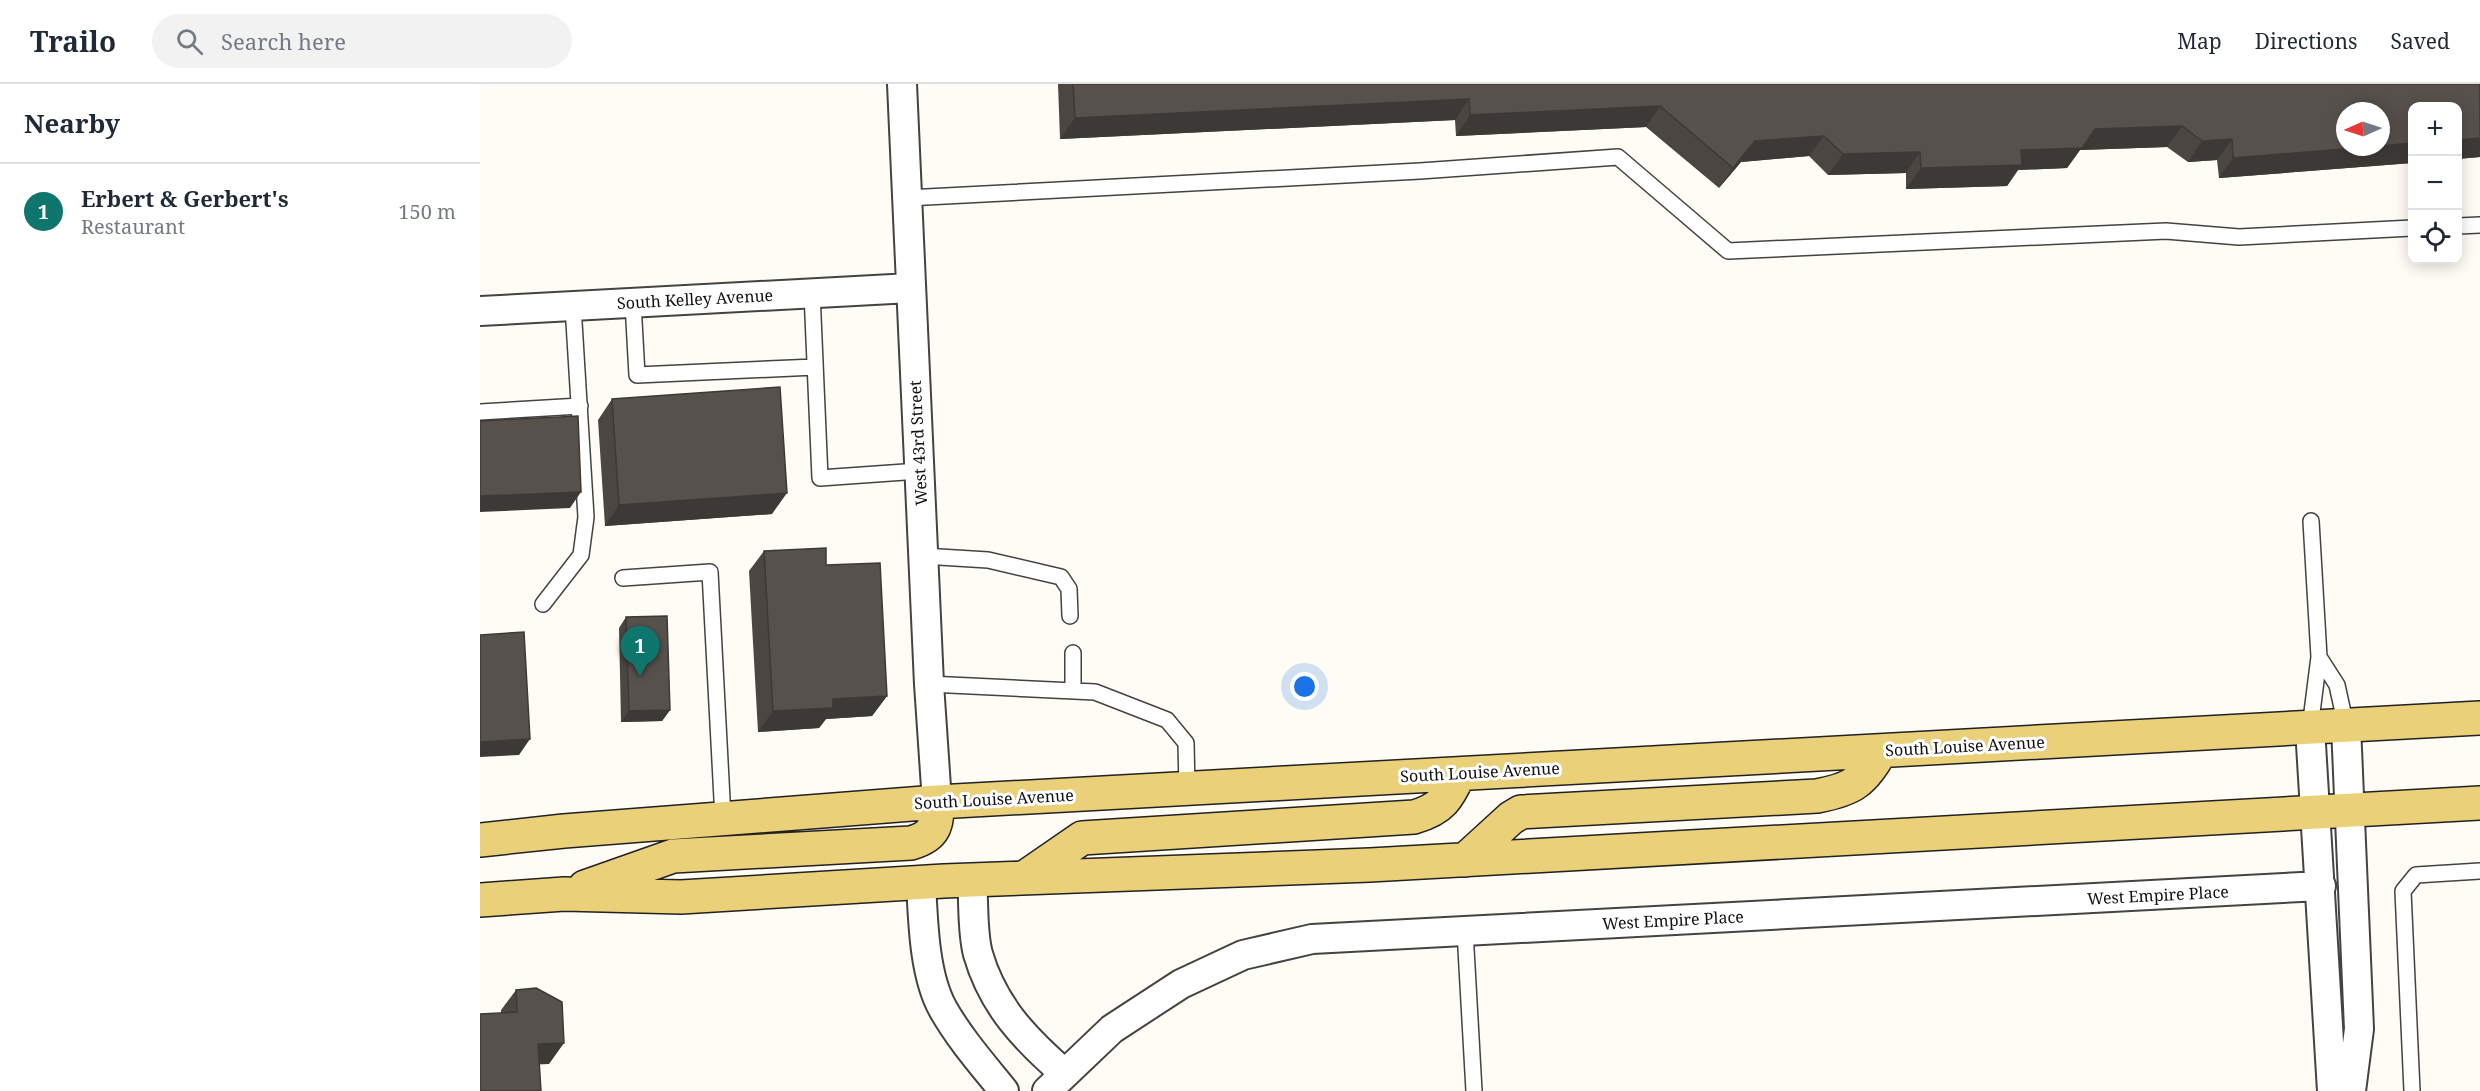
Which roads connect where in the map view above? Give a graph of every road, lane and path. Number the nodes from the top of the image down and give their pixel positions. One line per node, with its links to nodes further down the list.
1 (902, 84): 2 (street, West 43rd Street)
2 (907, 198): 5 (lane); 6 (street, West 43rd Street)
3 (2480, 225): 4 (lane)
4 (2462, 226)
5 (2408, 228)
6 (911, 288): 7 (street, South Kelley Avenue); 14 (street, West 43rd Street)
7 (812, 293): 8 (street, South Kelley Avenue); 11 (lane)
8 (633, 303): 9 (street, South Kelley Avenue); 11 (lane)
9 (573, 306): 10 (street, South Kelley Avenue); 12 (lane)
10 (480, 311)
11 (815, 367): 14 (lane)
12 (579, 406): 13 (lane); 18 (lane)
13 (480, 412)
14 (919, 471): 16 (street, West 43rd Street)
15 (2311, 521): 21 (lane)
16 (923, 556): 19 (lane); 22 (street, West 43rd Street)
17 (622, 578): 34 (lane)
18 (543, 604)
19 (1070, 616)
20 (1073, 653): 23 (lane)
21 (2319, 657): 25 (lane); 26 (lane)
22 (929, 684): 23 (lane); 30 (street, West 43rd Street)
23 (1073, 690): 29 (lane)
24 (2480, 718): 25 (main road, South Louise Avenue)
25 (2346, 726): 26 (main road, South Louise Avenue); 32 (street)
26 (2310, 728): 27 (main road, South Louise Avenue); 33 (street)
27 (1881, 751): 28 (main road, South Louise Avenue); 36 (main road)
28 (1458, 774): 29 (main road, South Louise Avenue); 38 (main road)
29 (1187, 788): 30 (main road, South Louise Avenue)
30 (937, 802): 34 (main road, South Louise Avenue); 42 (main road)
31 (2480, 803): 32 (main road)
32 (2351, 810): 33 (main road); 49 (street)
33 (2314, 812): 36 (main road); 41 (street)
34 (723, 818): 35 (main road, South Louise Avenue)
35 (480, 840)
36 (1465, 860): 38 (main road)
37 (2480, 871): 50 (lane)
38 (1024, 878): 39 (main road)
39 (972, 880): 40 (main road); 45 (street, West Empire Place)
40 (921, 882): 42 (main road); 46 (street)
41 (2320, 886): 44 (street, West Empire Place); 48 (street)
42 (564, 894): 43 (main road)
43 (480, 900)
44 (1465, 931): 45 (street, West Empire Place); 47 (lane)
45 (1055, 1082)
46 (1004, 1091)
47 (1474, 1091)
48 (2332, 1091)
49 (2351, 1091)
50 (2412, 1091)

